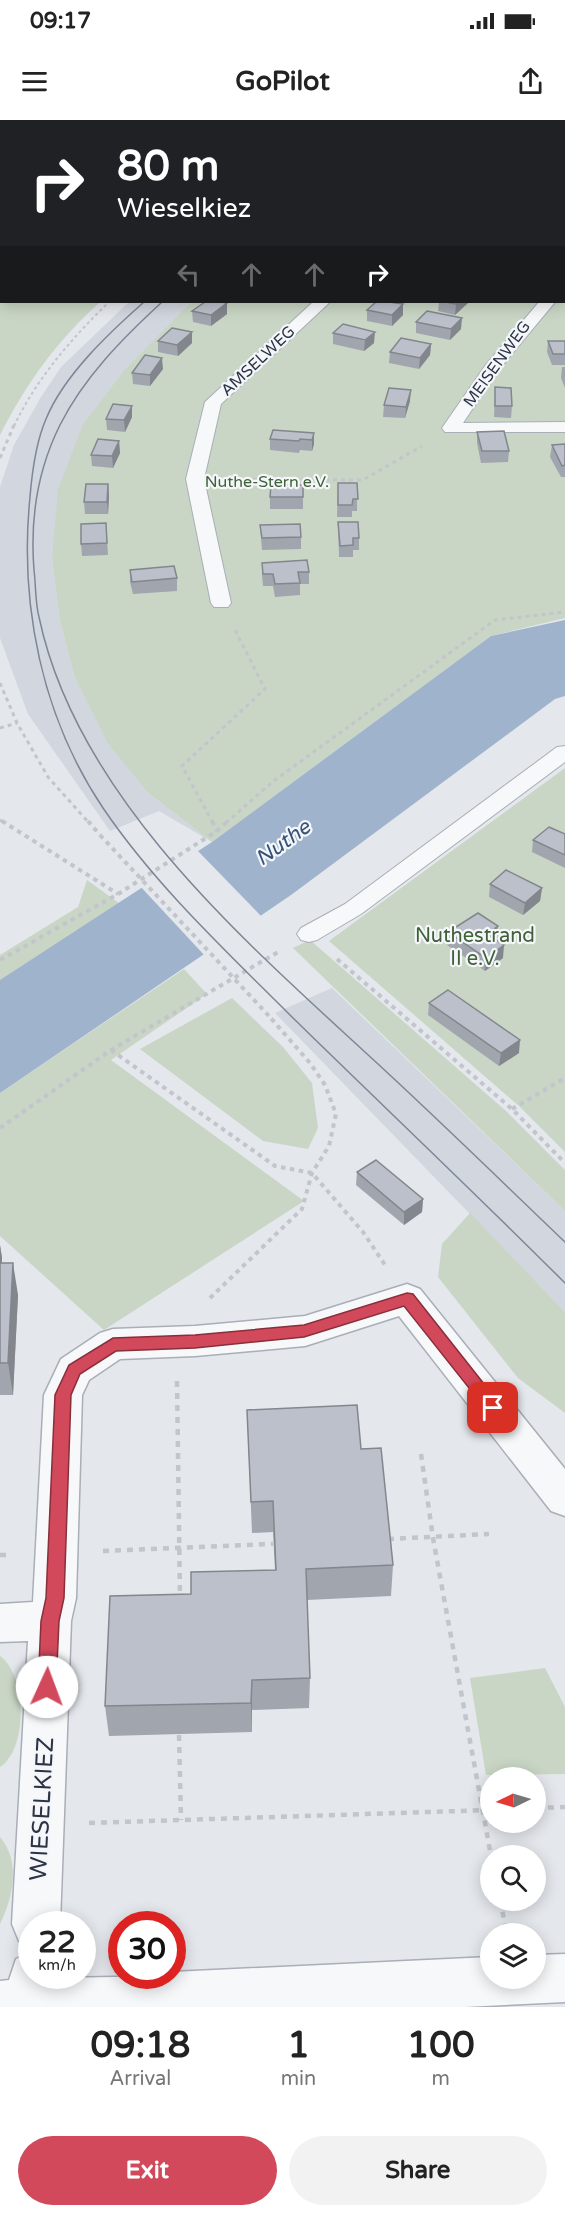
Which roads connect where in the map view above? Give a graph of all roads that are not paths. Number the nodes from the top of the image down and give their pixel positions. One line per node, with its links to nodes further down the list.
1 (321, 303): 4 (lane, AMSELWEG)
2 (546, 303): 3 (lane, MEISENWEG)
3 (565, 427)
4 (220, 603)
5 (565, 752): 6 (lane)
6 (309, 934)
7 (565, 1498): 8 (street, WIESELKIEZ)
8 (50, 1621): 9 (street); 10 (street, WIESELKIEZ)
9 (0, 1623)
10 (37, 1911)
11 (565, 1978): 12 (street)
12 (518, 1994): 13 (street)
13 (21, 1995)

